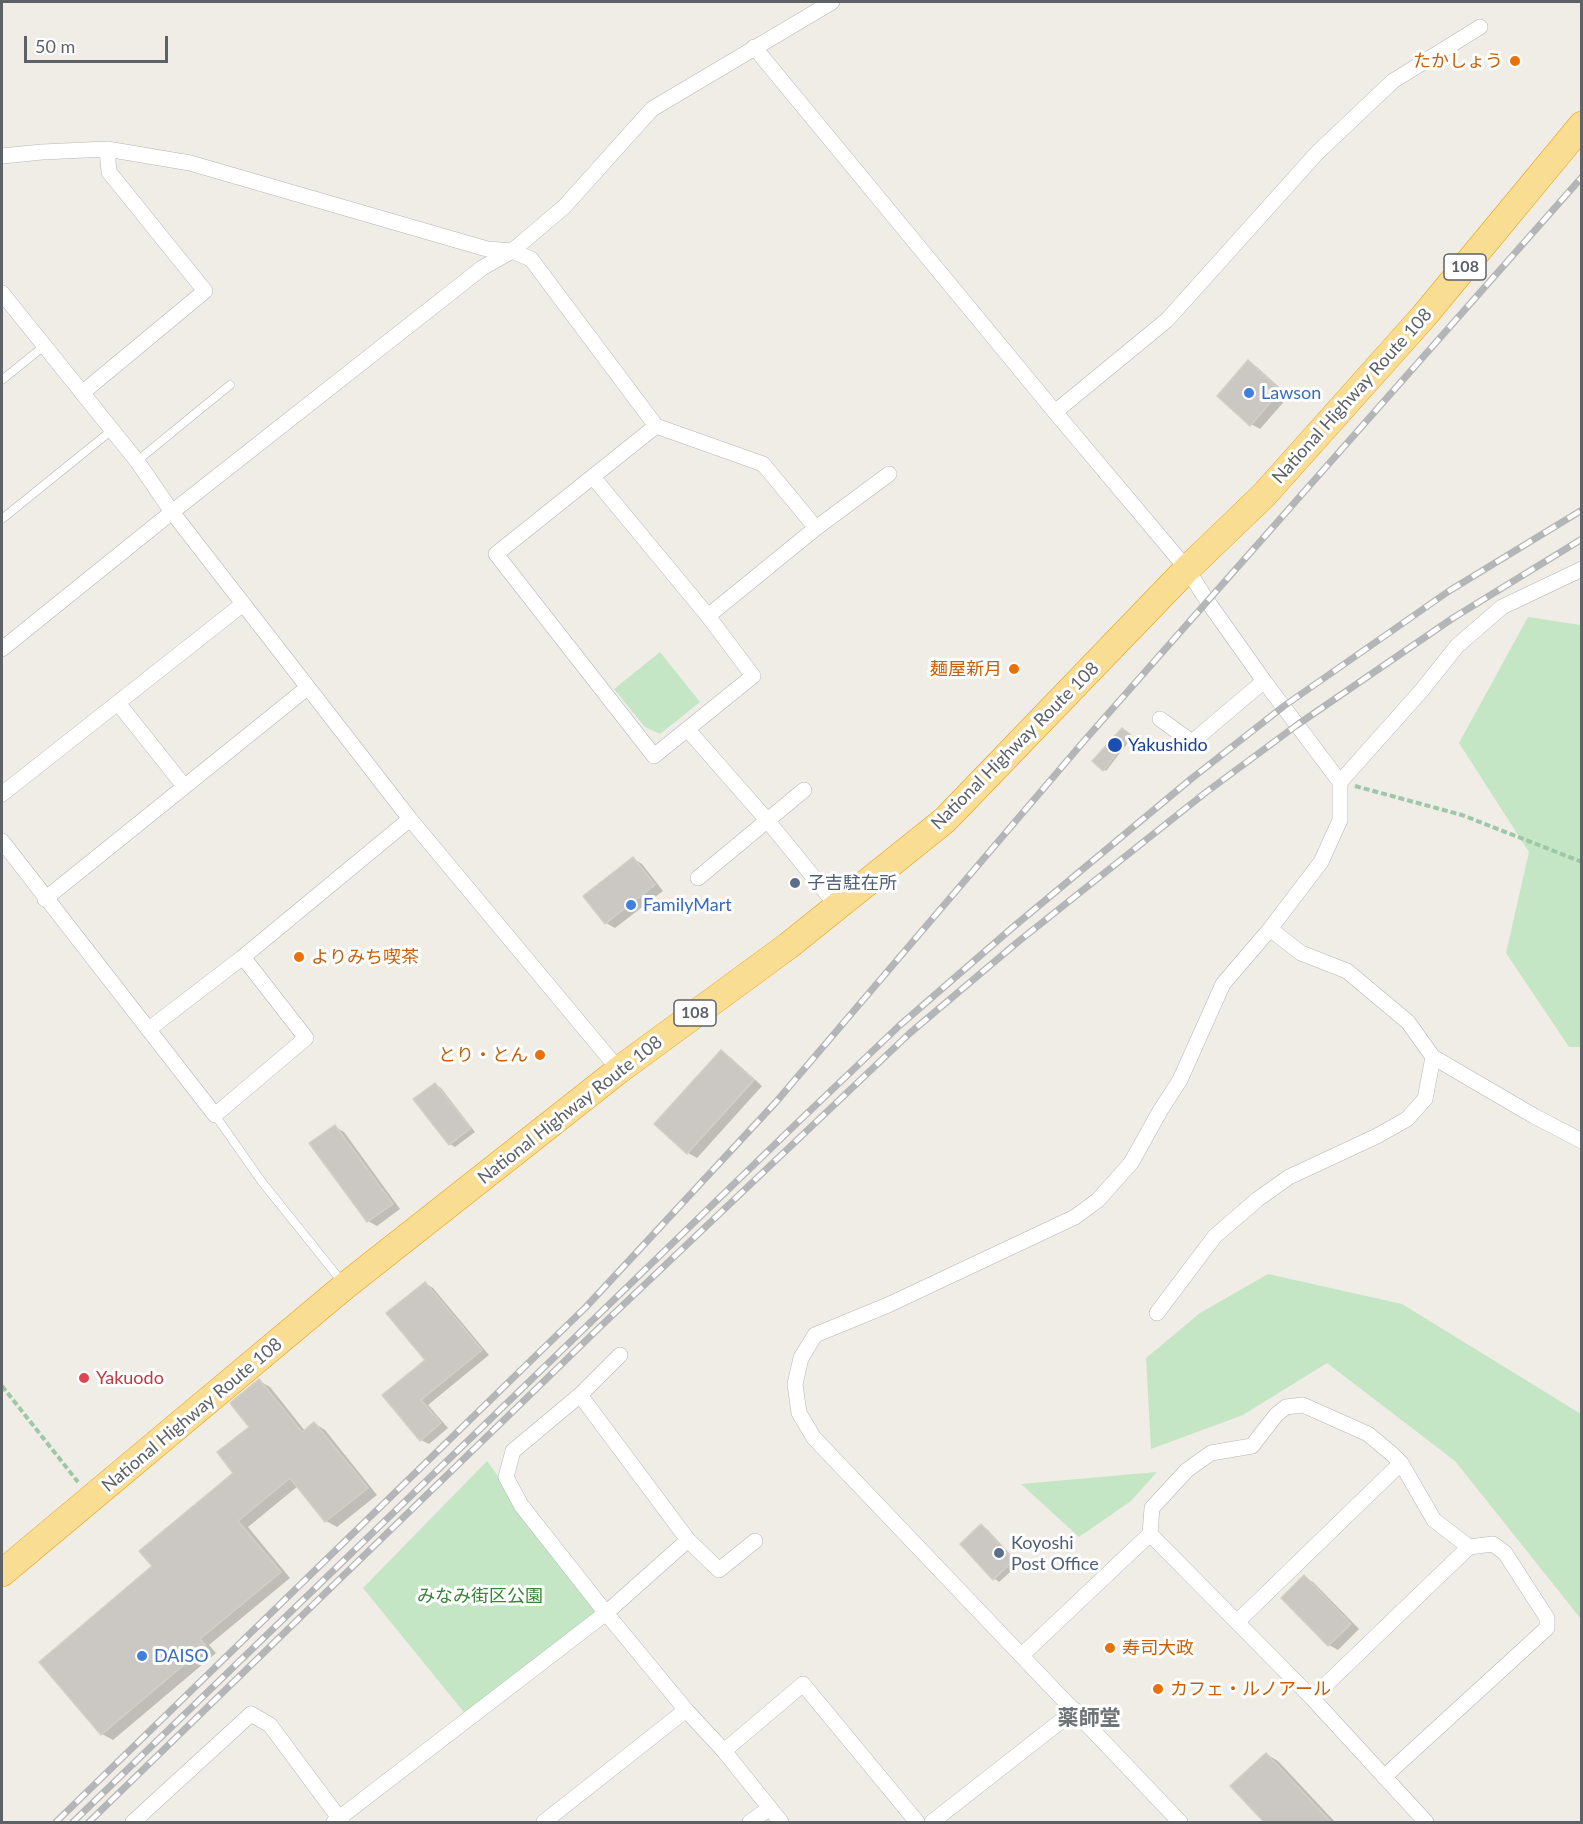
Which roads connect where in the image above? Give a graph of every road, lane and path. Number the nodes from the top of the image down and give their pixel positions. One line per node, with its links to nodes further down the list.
1 (832, 2): 2 (street)
2 (817, 6): 4 (street)
3 (1480, 27): 14 (street)
4 (754, 47): 8 (street); 14 (street)
5 (1581, 125): 23 (highway, National Highway Route 108 / 108)
6 (107, 149): 7 (street); 8 (street); 13 (street)
7 (2, 156)
8 (512, 251): 15 (street); 20 (street)
9 (2, 293): 10 (street)
10 (44, 346): 11 (lane); 13 (street)
11 (2, 380)
12 (230, 385): 17 (lane)
13 (82, 393): 16 (street)
14 (1055, 412): 23 (street)
15 (656, 426): 19 (street); 22 (street)
16 (112, 430): 17 (street); 21 (lane)
17 (137, 461): 20 (street)
18 (889, 474): 22 (street)
19 (593, 477): 26 (street); 32 (street)
20 (172, 512): 25 (street); 27 (street)
21 (2, 519)
22 (816, 528): 26 (street)
23 (1187, 568): 28 (street); 43 (highway, National Highway Route 108 / 108)
24 (1581, 569): 33 (street)
25 (243, 604): 29 (street); 30 (street)
26 (708, 616): 32 (street)
27 (2, 649)
28 (1264, 681): 31 (street); 33 (street)
29 (308, 687): 34 (street); 37 (street)
30 (118, 703): 34 (street); 36 (street)
31 (1160, 718)
32 (688, 730): 38 (street)
33 (1340, 782): 40 (path); 44 (street)
34 (184, 786): 42 (street)
35 (804, 790): 38 (street)
36 (2, 794)
37 (410, 819): 45 (street); 48 (street)
38 (767, 820): 41 (street); 43 (street)
39 (2, 841): 42 (street)
40 (1581, 862)
41 (698, 878)
42 (45, 899): 46 (street)
43 (837, 906): 48 (highway, National Highway Route 108 / 108)
44 (1270, 929): 47 (street); 65 (street)
45 (243, 957): 46 (street); 49 (street)
46 (149, 1029): 49 (street)
47 (1433, 1057): 50 (street); 52 (street)
48 (619, 1070): 51 (highway, National Highway Route 108 / 108)
49 (215, 1115): 51 (lane)
50 (1581, 1141)
51 (345, 1286): 57 (highway, National Highway Route 108 / 108)
52 (1157, 1313)
53 (620, 1355): 55 (street)
54 (2, 1386): 57 (path)
55 (580, 1395): 59 (street); 63 (street)
56 (1401, 1463): 58 (street); 61 (street); 64 (street)
57 (92, 1499): 62 (highway, National Highway Route 108 / 108)
58 (1150, 1534): 64 (street); 65 (street)
59 (688, 1540): 60 (street); 63 (street)
60 (755, 1540)
61 (1469, 1547): 66 (street); 70 (street)
62 (2, 1573)
63 (606, 1613): 67 (street); 72 (street)
64 (1237, 1622): 66 (street)
65 (1022, 1655): 68 (street)
66 (1312, 1698): 70 (street)
67 (686, 1710): 69 (street); 74 (street)
68 (1075, 1710): 78 (street); 79 (street)
69 (724, 1751): 71 (street); 77 (street)
70 (1384, 1777): 80 (street)
71 (770, 1808): 75 (street); 76 (street)
72 (338, 1821): 73 (street)
73 (133, 1822)
74 (544, 1822)
75 (750, 1822)
76 (781, 1822)
77 (918, 1822)
78 (932, 1822)
79 (1180, 1822)
80 (1426, 1822)

